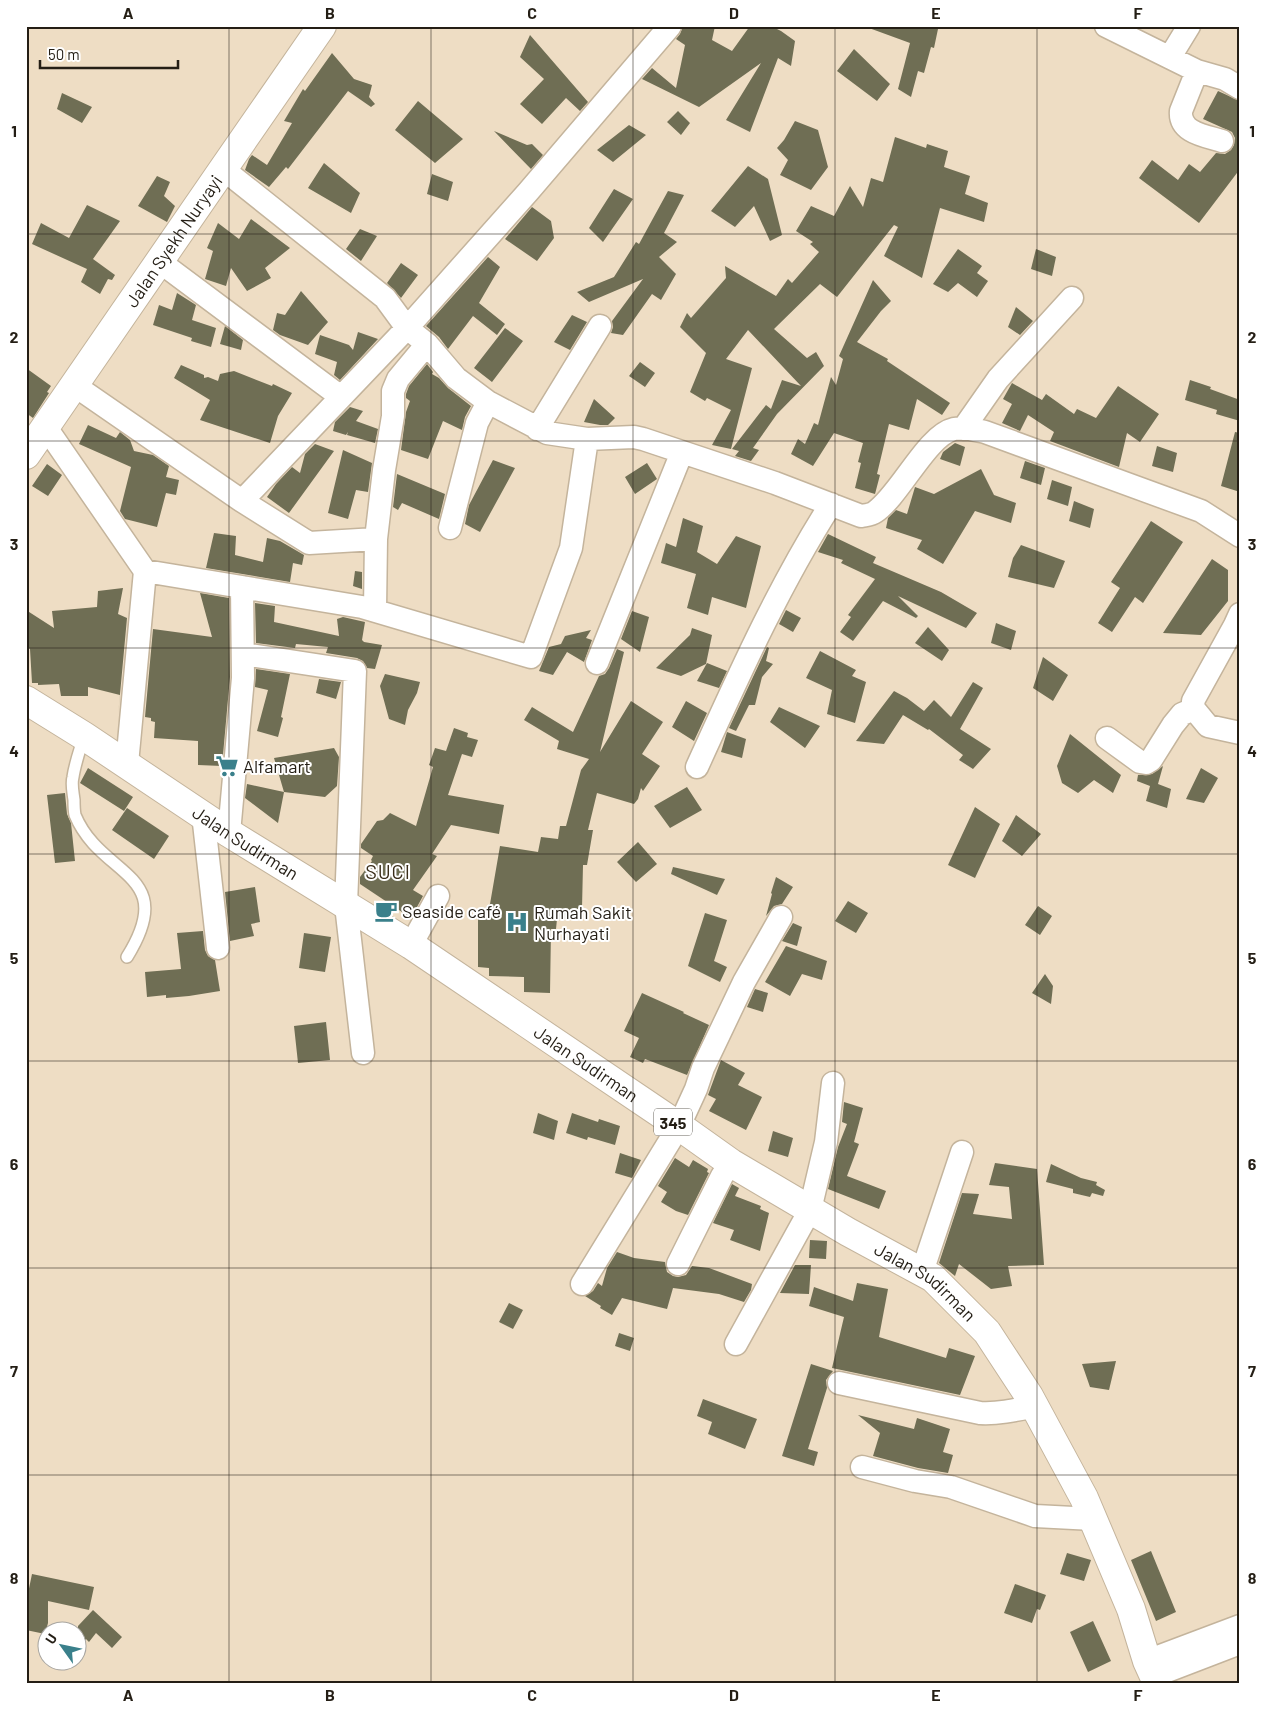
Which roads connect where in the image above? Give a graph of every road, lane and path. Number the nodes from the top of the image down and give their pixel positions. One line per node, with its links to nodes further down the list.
1 (322, 26): 9 (main road, Jalan Syekh Nuryayi)
2 (670, 26): 13 (street)
3 (1189, 26): 5 (street)
4 (1112, 28): 5 (street)
5 (1170, 57): 6 (street)
6 (1197, 71): 7 (street); 8 (street)
7 (1240, 88)
8 (1222, 141)
9 (222, 168): 10 (main road, Jalan Syekh Nuryayi); 13 (street)
10 (160, 262): 15 (main road, Jalan Syekh Nuryayi); 16 (street)
11 (1072, 298): 20 (street)
12 (600, 326): 19 (street)
13 (408, 328): 14 (street); 16 (street)
14 (427, 344): 17 (street); 28 (street)
15 (74, 385): 18 (main road, Jalan Syekh Nuryayi); 24 (street)
16 (340, 397): 24 (street)
17 (488, 402): 19 (street); 26 (street)
18 (46, 426): 23 (main road, Jalan Syekh Nuryayi); 29 (street)
19 (537, 429): 21 (street)
20 (963, 429): 25 (street); 27 (street)
21 (587, 439): 22 (street); 31 (street)
22 (682, 452): 25 (street); 34 (street)
23 (26, 455)
24 (242, 501): 28 (street)
25 (831, 504): 41 (street)
26 (450, 528)
27 (1240, 536)
28 (376, 539): 31 (street)
29 (145, 571): 30 (street); 40 (street)
30 (242, 587): 31 (street); 33 (street)
31 (375, 610)
32 (1240, 614): 36 (street)
33 (244, 654): 43 (street); 45 (street)
34 (597, 662)
35 (26, 701): 38 (main road, Jalan Sudirman / 345)
36 (1194, 709): 37 (street); 39 (street)
37 (1240, 733)
38 (84, 736): 40 (main road, Jalan Sudirman / 345); 49 (lane)
39 (1107, 738)
40 (127, 764): 42 (main road, Jalan Sudirman / 345)
41 (697, 767)
42 (203, 814): 43 (main road, Jalan Sudirman / 345); 48 (street)
43 (229, 833): 45 (main road, Jalan Sudirman / 345)
44 (438, 896): 47 (street)
45 (346, 904): 47 (main road, Jalan Sudirman / 345); 50 (street)
46 (782, 917): 52 (street)
47 (411, 945): 52 (main road, Jalan Sudirman / 345)
48 (218, 948)
49 (127, 957)
50 (363, 1053)
51 (833, 1083): 55 (street)
52 (679, 1126): 54 (main road, Jalan Sudirman / 345); 58 (street)
53 (962, 1152): 57 (street)
54 (730, 1163): 55 (main road, Jalan Sudirman / 345); 56 (street)
55 (810, 1210): 57 (main road, Jalan Sudirman / 345); 59 (street)
56 (678, 1264)
57 (922, 1272): 61 (main road, Jalan Sudirman / 345)
58 (582, 1284)
59 (736, 1344)
60 (839, 1383): 61 (street)
61 (1035, 1406): 63 (main road, Jalan Sudirman / 345)
62 (862, 1467): 63 (street)
63 (1093, 1519): 65 (main road, Jalan Sudirman / 345)
64 (1232, 1638): 65 (street)
65 (1153, 1673)

